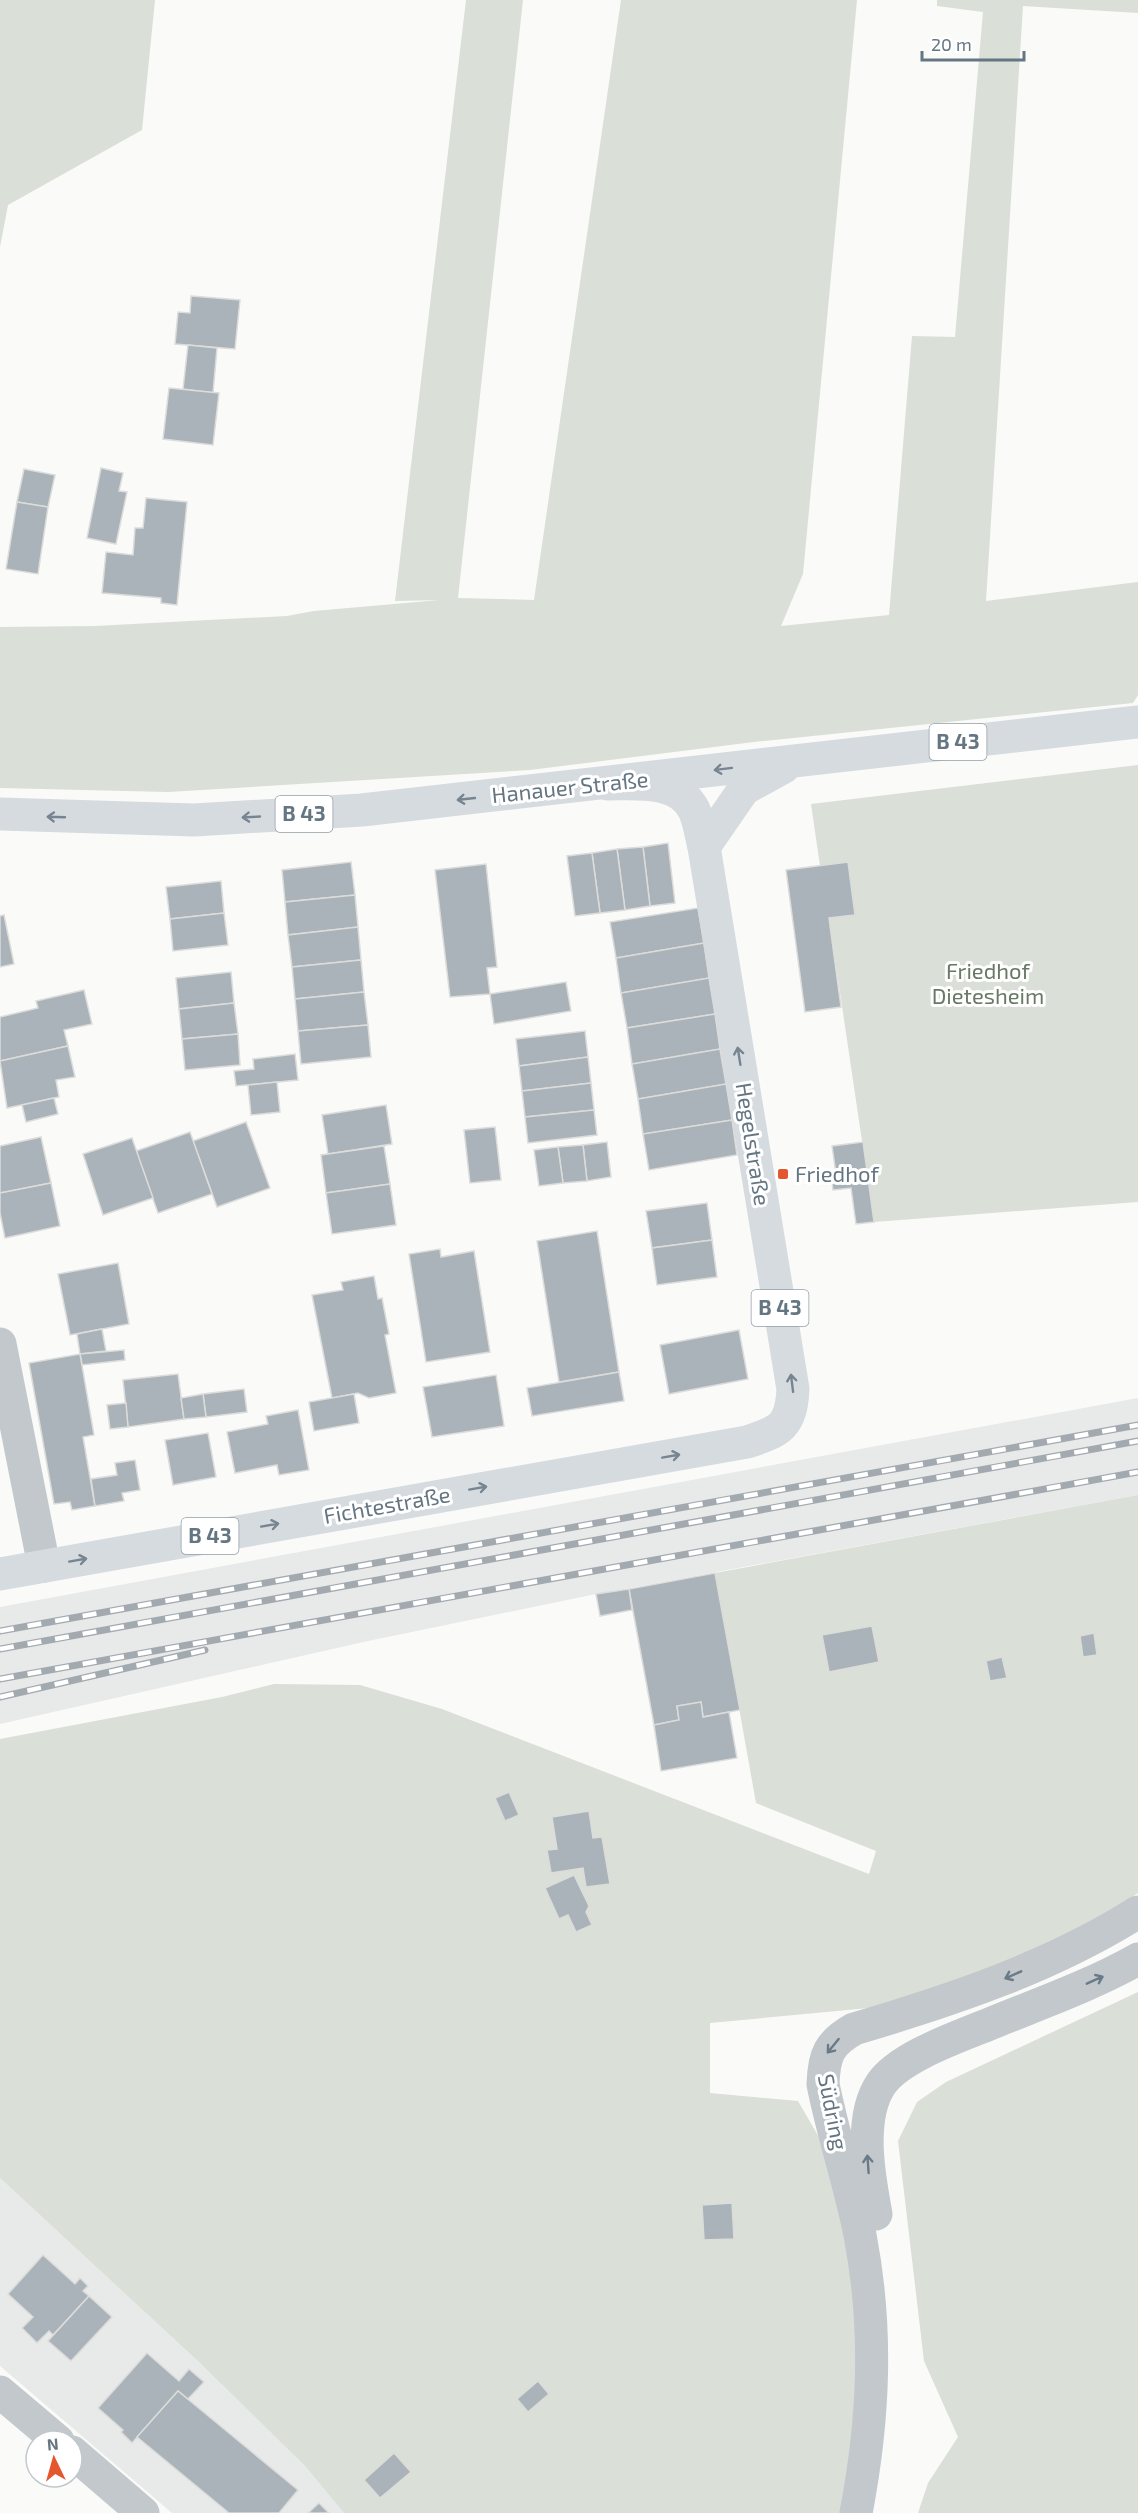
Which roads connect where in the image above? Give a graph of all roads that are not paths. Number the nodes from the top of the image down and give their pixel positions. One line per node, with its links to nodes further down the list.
1 (1138, 722): 2 (main road, Hanauer Straße / B 43)
2 (802, 759): 3 (main road, Hanauer Straße / B 43, one-way to 3); 5 (main road, B 43)
3 (608, 784): 4 (main road, Hanauer Straße / B 43, one-way to 4); 5 (main road, Hegelstraße / B 43)
4 (0, 814)
5 (705, 847): 7 (main road, Hegelstraße / B 43, one-way to 5)
6 (0, 1344): 8 (street)
7 (773, 1434): 8 (main road, Fichtestraße / B 43, one-way to 7)
8 (44, 1566): 9 (main road, Fichtestraße / B 43)
9 (0, 1574)
10 (1138, 1912): 16 (street, Südring, one-way to 16)
11 (1138, 1959): 17 (street, Südring, one-way to 11)
12 (0, 2392): 13 (street)
13 (44, 2429)
14 (84, 2462): 15 (street)
15 (143, 2513)
16 (856, 2513)
17 (875, 2513)

